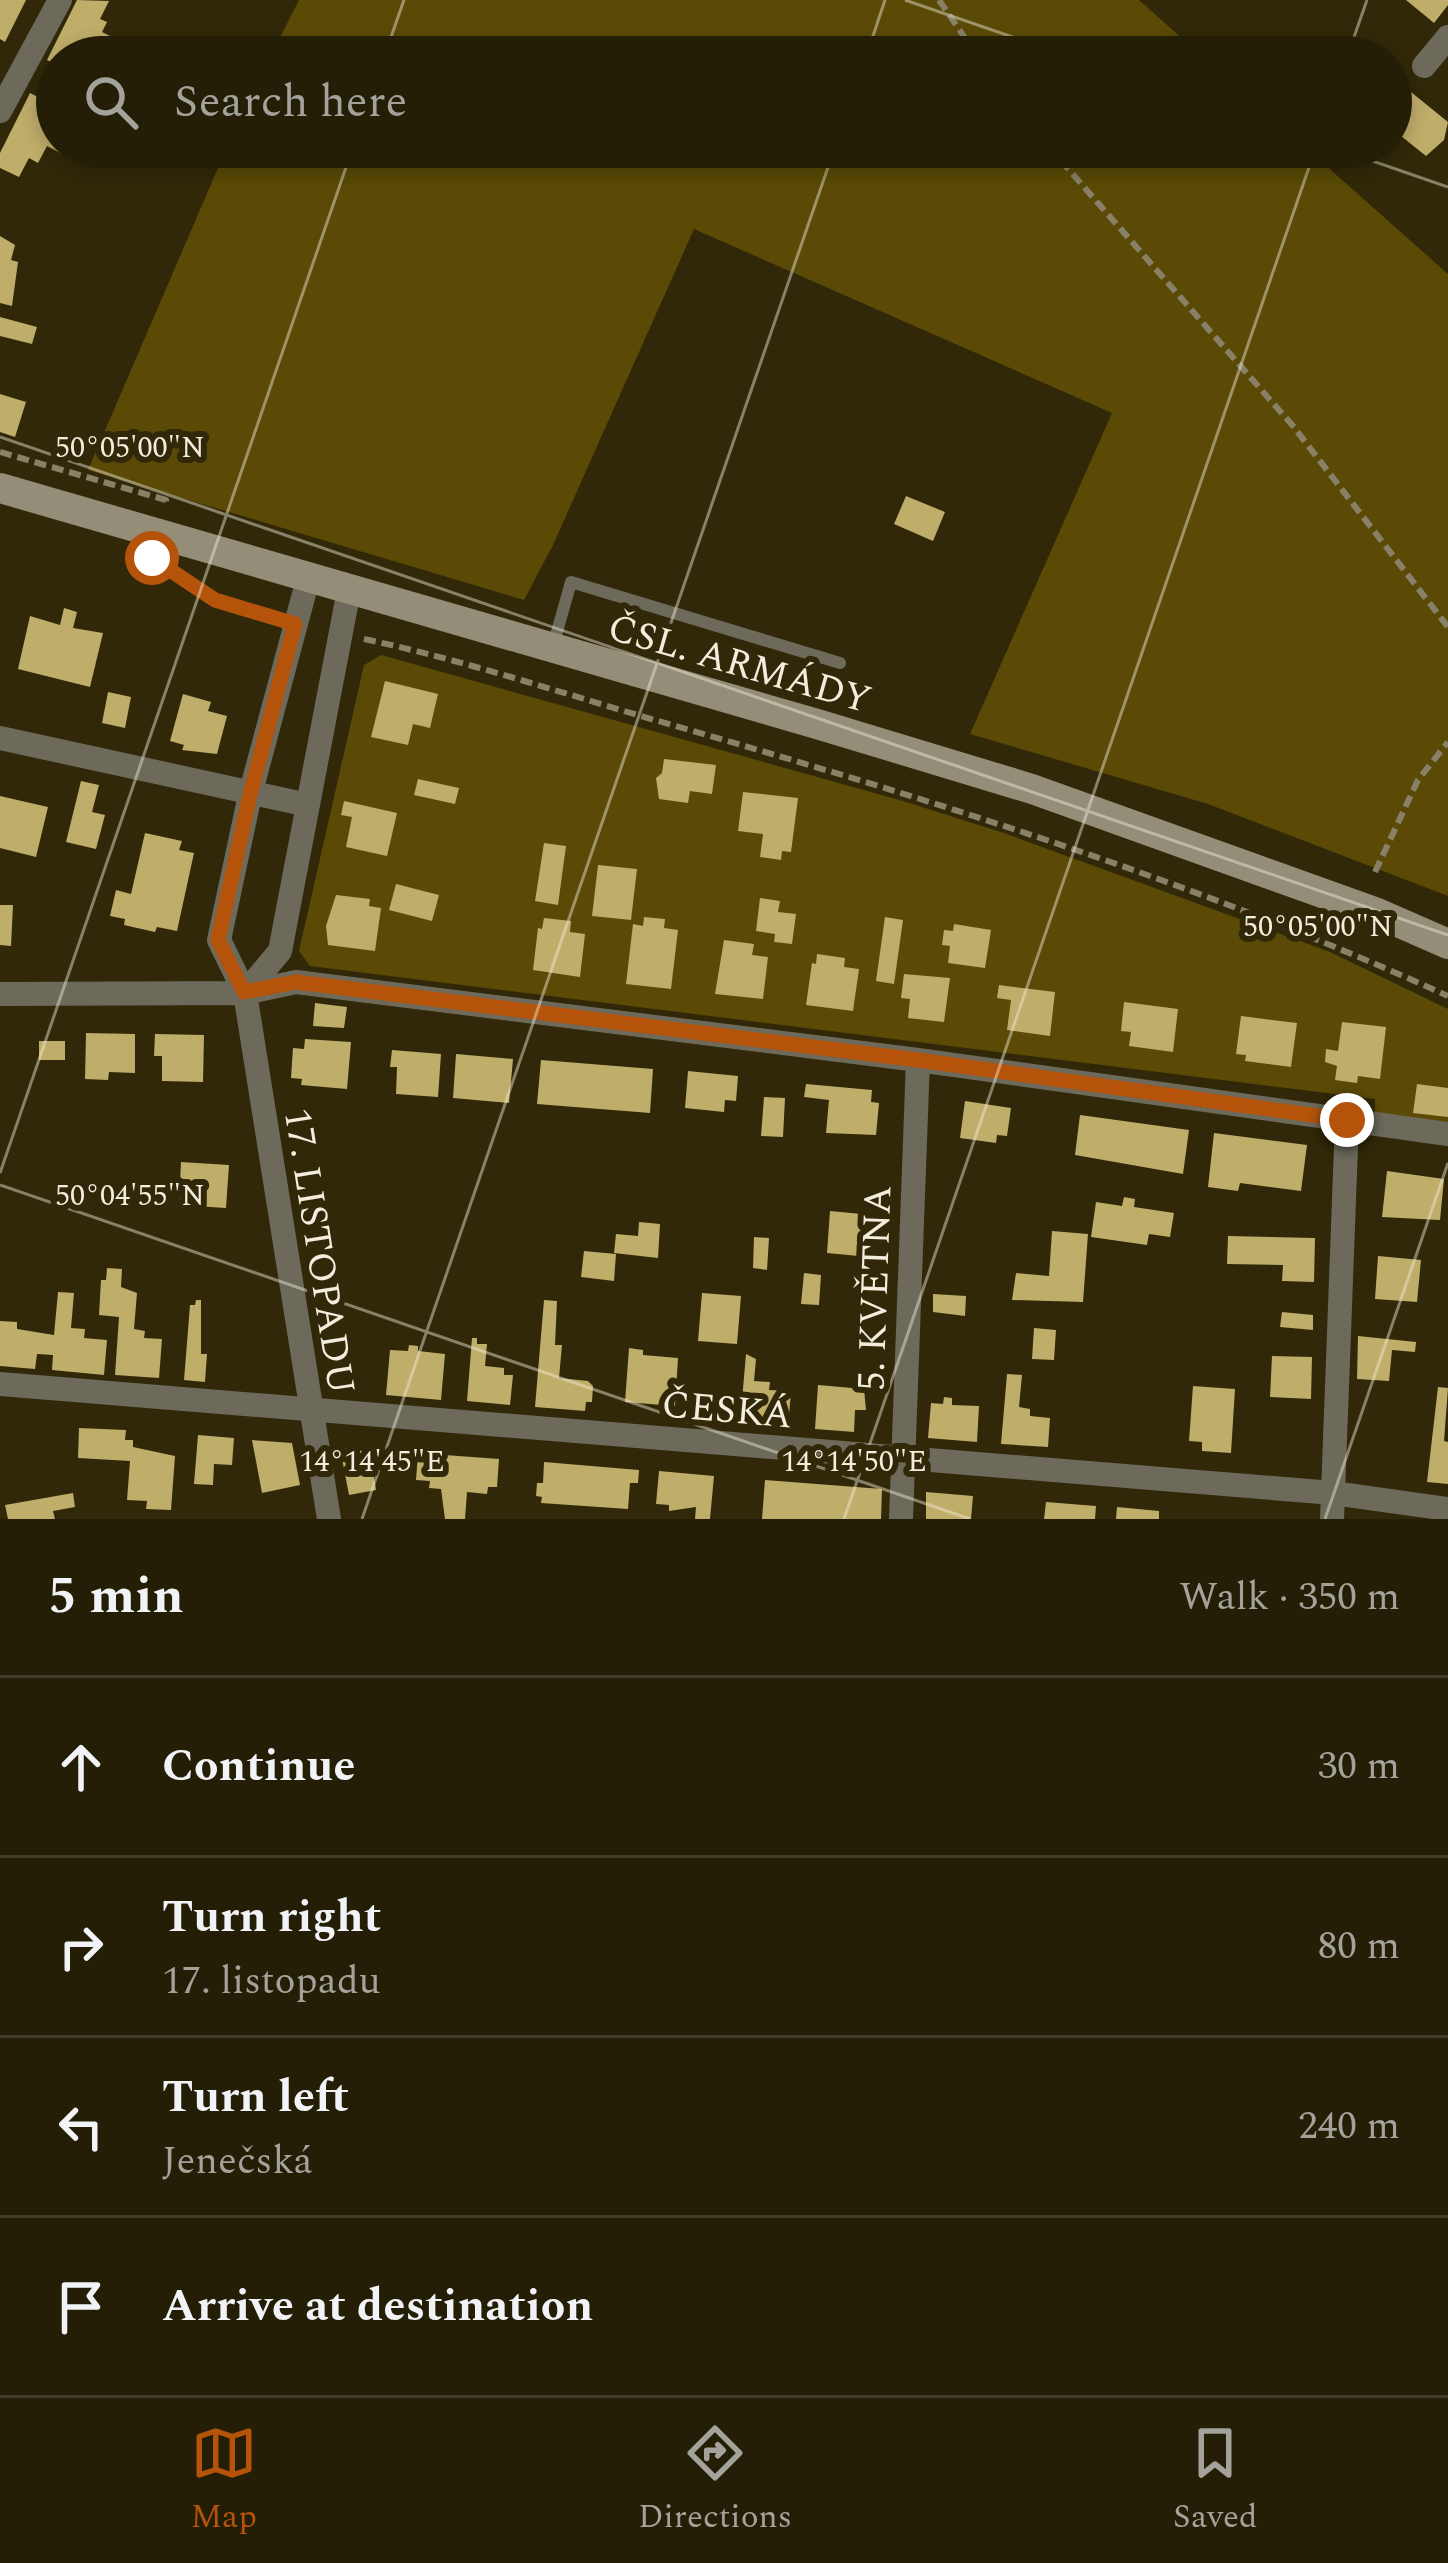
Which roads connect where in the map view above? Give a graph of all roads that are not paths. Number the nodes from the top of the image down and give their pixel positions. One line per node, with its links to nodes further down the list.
1 (60, 0): 2 (street)
2 (41, 36)
3 (1448, 37): 5 (street)
4 (36, 44): 6 (street)
5 (1424, 66)
6 (0, 111)
7 (0, 488): 8 (main road, ČSL. ARMÁDY)
8 (308, 578): 9 (main road, ČSL. ARMÁDY); 13 (street, 17. LISTOPADU)
9 (349, 590): 10 (main road, ČSL. ARMÁDY); 14 (street)
10 (553, 648): 11 (lane); 15 (main road, ČSL. ARMÁDY)
11 (840, 663)
12 (0, 738): 13 (street)
13 (250, 795): 14 (street); 16 (street, 17. LISTOPADU)
14 (308, 805): 16 (street)
15 (1448, 944)
16 (244, 992): 17 (street); 18 (street); 22 (street, 17. LISTOPADU)
17 (0, 994)
18 (918, 1060): 19 (street); 23 (street, 5. KVĚTNA)
19 (1347, 1120): 20 (street); 24 (street)
20 (1448, 1134)
21 (0, 1384): 22 (street, ČESKÁ)
22 (308, 1410): 23 (street, ČESKÁ); 26 (street, 17. LISTOPADU)
23 (903, 1458): 24 (street, ČESKÁ); 27 (street, 5. KVĚTNA)
24 (1332, 1506): 25 (street, ČESKÁ)
25 (1448, 1509)
26 (328, 1519)
27 (901, 1519)

